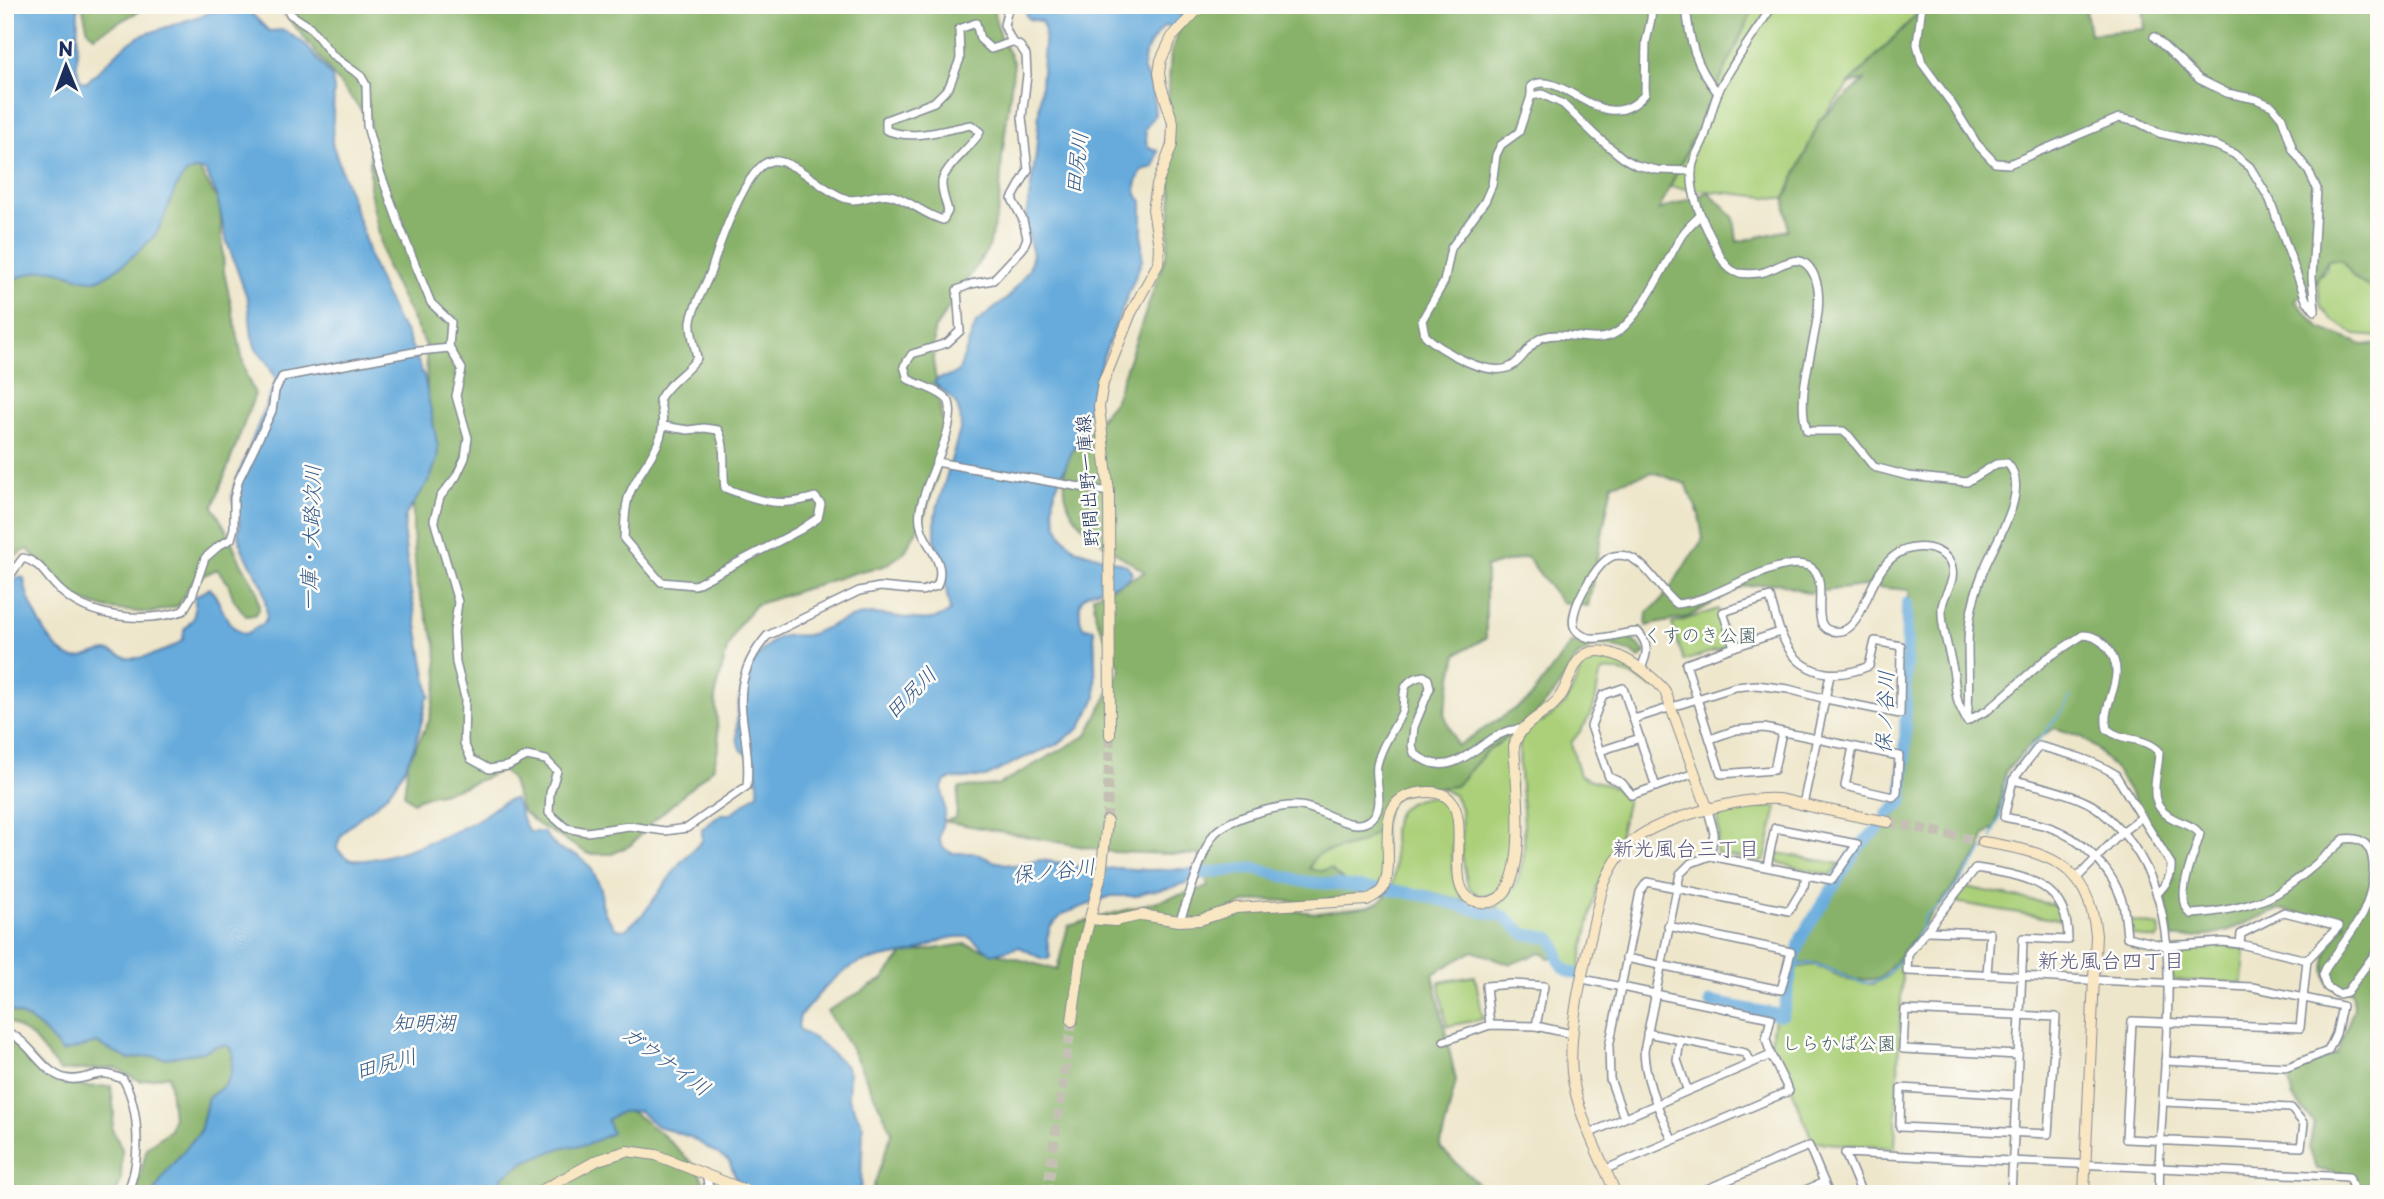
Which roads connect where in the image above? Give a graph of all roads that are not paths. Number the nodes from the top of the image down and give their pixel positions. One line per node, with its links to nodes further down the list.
1 (126, 5): 2 (street)
2 (145, 5)
3 (286, 5): 16 (street)
4 (1009, 5): 11 (street)
5 (1202, 5): 19 (street, 野間出野一庫線)
6 (1652, 5): 13 (street)
7 (1686, 5): 12 (street)
8 (1773, 5): 12 (street)
9 (1922, 5): 10 (street)
10 (2154, 37)
11 (1012, 42): 17 (street); 18 (street)
12 (1718, 93): 14 (street)
13 (1531, 96): 14 (street); 15 (street)
14 (1692, 171): 15 (street)
15 (1700, 215): 29 (street)
16 (450, 348): 18 (street); 20 (street)
17 (663, 425): 17 (street)
18 (936, 462): 19 (street)
19 (1108, 492): 32 (street, 野間出野一庫線)
20 (5, 582)
21 (1780, 632): 22 (street); 22 (street); 24 (street)
22 (1734, 647): 25 (street)
23 (1641, 668): 27 (street); 29 (street); 30 (street)
24 (1830, 675): 26 (street); 26 (street)
25 (1696, 699): 26 (street); 27 (street); 34 (street)
26 (1826, 699): 35 (street)
27 (1672, 706): 28 (street); 38 (street)
28 (1634, 719): 33 (street); 37 (street)
29 (1967, 721): 59 (street)
30 (1521, 729): 56 (street); 56 (street)
31 (1782, 732): 34 (street); 34 (street); 35 (street)
32 (1110, 735)
33 (1640, 738): 37 (street); 40 (street)
34 (1710, 738)
35 (1818, 739): 36 (street); 41 (street)
36 (1853, 747): 36 (street)
37 (1600, 751): 40 (street)
38 (1695, 773): 40 (street); 42 (street)
39 (2013, 780): 43 (street); 46 (street); 49 (street)
40 (1656, 787)
41 (1803, 805): 42 (street); 45 (street)
42 (1708, 810): 48 (street); 69 (street)
43 (2142, 817): 46 (street); 54 (street)
44 (1107, 821): 55 (street)
45 (1888, 822)
46 (2122, 832): 49 (street); 54 (street)
47 (1983, 842): 52 (street)
48 (1710, 856): 50 (street); 53 (street)
49 (2096, 858): 52 (street); 62 (street)
50 (1767, 866): 51 (street); 51 (street)
51 (1806, 875): 53 (street)
52 (2076, 879): 70 (street)
53 (1676, 889): 57 (street); 64 (street)
54 (2157, 894): 62 (street)
55 (1090, 919): 56 (street); 76 (street)
56 (1179, 921)
57 (1668, 926): 66 (street); 66 (street)
58 (2339, 926): 59 (street); 61 (street); 65 (street)
59 (2354, 927): 63 (street)
60 (1926, 931): 67 (street); 67 (street); 68 (street)
61 (2240, 944): 62 (street); 65 (street)
62 (2168, 946): 71 (street)
63 (2379, 948)
64 (1626, 958): 66 (street); 72 (street)
65 (2307, 960): 74 (street)
66 (1660, 965): 73 (street)
67 (1987, 974): 68 (street)
68 (2022, 976): 70 (street); 75 (street)
69 (1583, 979): 72 (street); 81 (street)
70 (2094, 980): 71 (street); 99 (street)
71 (2167, 983): 74 (street); 77 (street)
72 (1621, 987): 73 (street); 93 (street)
73 (1654, 994): 82 (street); 85 (street)
74 (2303, 996): 77 (street); 87 (street)
75 (2019, 1017): 86 (street); 86 (street); 95 (street)
76 (1072, 1021)
77 (2167, 1023): 87 (street); 97 (street)
78 (1490, 1026): 79 (street); 79 (street); 83 (street)
79 (1536, 1026): 81 (street)
80 (5, 1031): 104 (street)
81 (1572, 1034): 94 (street)
82 (1647, 1034): 84 (street); 92 (street)
83 (1444, 1041)
84 (1680, 1041): 88 (street); 89 (street)
85 (1771, 1055): 88 (street); 96 (street)
86 (2018, 1055): 90 (street)
87 (2165, 1061): 91 (street)
88 (1750, 1062): 89 (street)
89 (1687, 1090): 92 (street)
90 (2016, 1094): 95 (street); 95 (street)
91 (2164, 1101): 97 (street); 97 (street)
92 (1657, 1104): 93 (street); 96 (street)
93 (1624, 1118): 94 (street)
94 (1590, 1133): 101 (street)
95 (2014, 1133): 98 (street)
96 (1672, 1140): 101 (street)
97 (2160, 1140): 100 (street)
98 (2013, 1161): 99 (street); 112 (street); 113 (street)
99 (2085, 1164): 100 (street); 114 (street)
100 (2159, 1168): 115 (street); 116 (street)
101 (1606, 1169): 108 (street)
102 (706, 1176): 105 (street); 106 (street); 107 (street)
103 (1824, 1182): 109 (street); 110 (street); 111 (street)
104 (126, 1194)
105 (536, 1194)
106 (714, 1194)
107 (755, 1194)
108 (1616, 1194)
109 (1695, 1194)
110 (1796, 1194)
111 (1829, 1194)
112 (1862, 1194)
113 (2011, 1194)
114 (2084, 1194)
115 (2159, 1194)
116 (2355, 1194)

